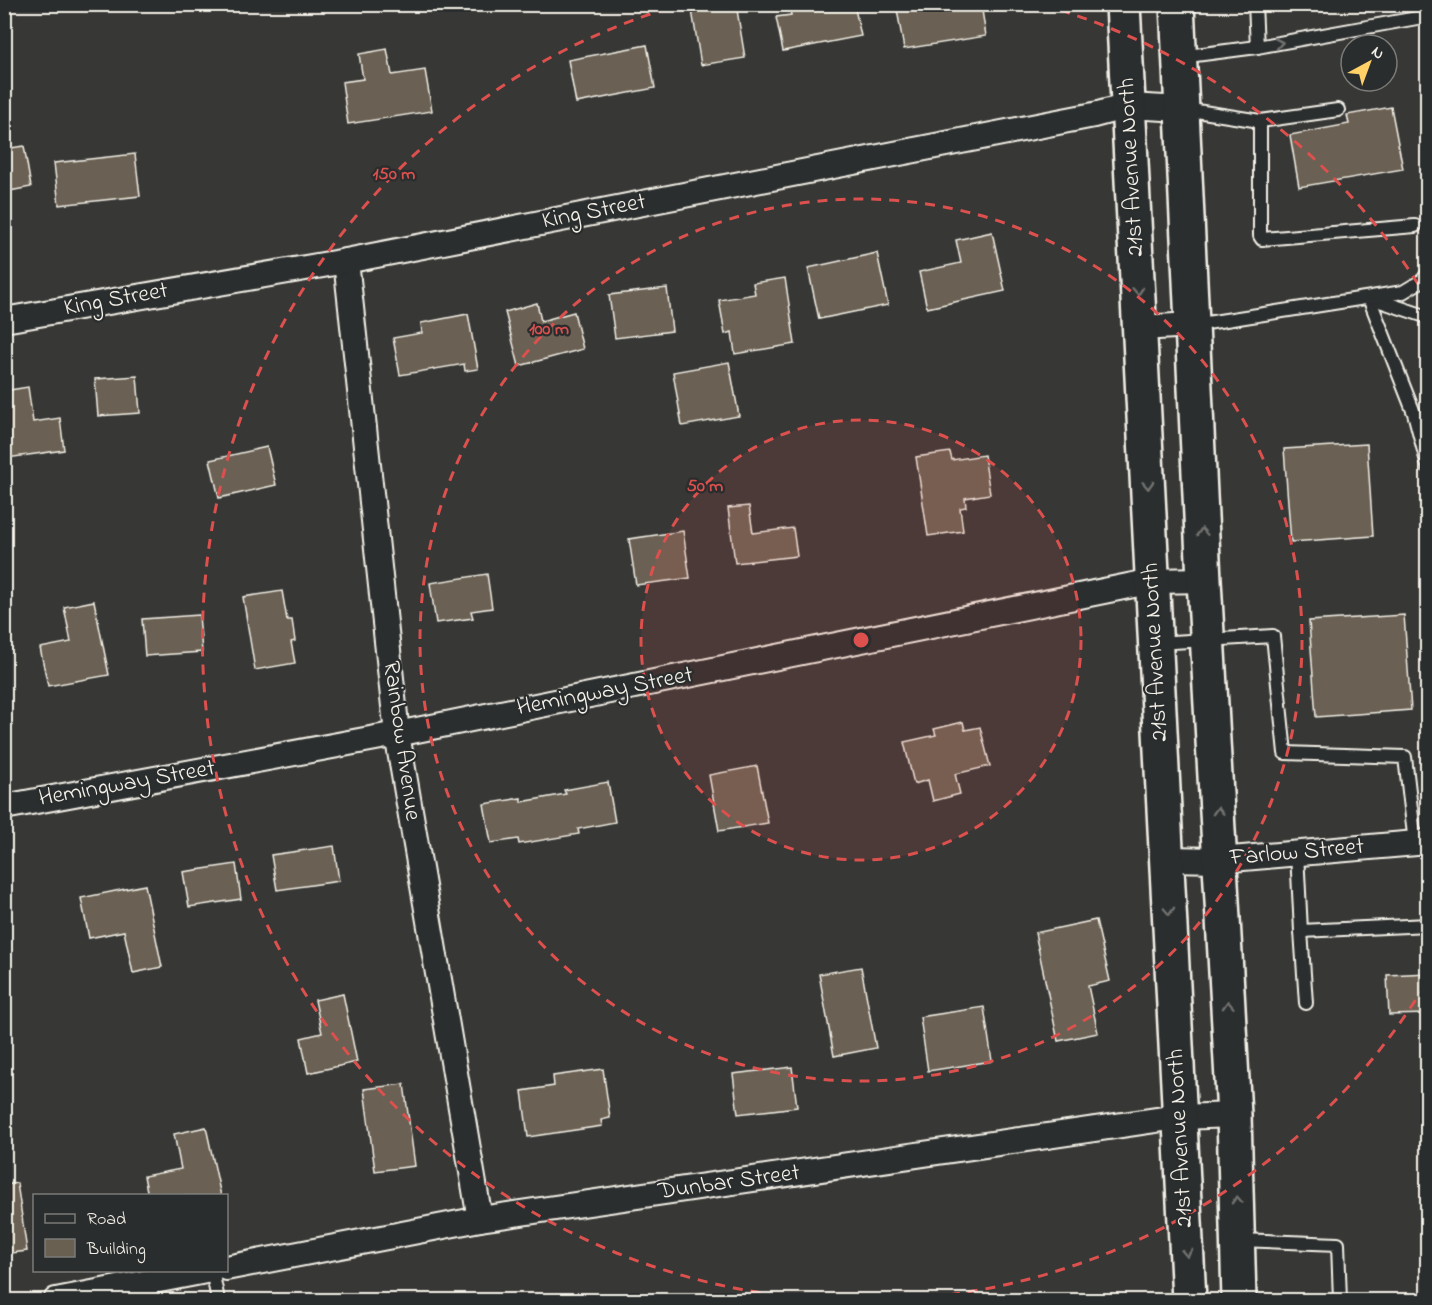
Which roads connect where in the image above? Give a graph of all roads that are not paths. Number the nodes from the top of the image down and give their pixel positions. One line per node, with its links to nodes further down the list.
1 (1123, 4): 7 (main road, 21st Avenue North)
2 (1177, 4): 6 (main road)
3 (1255, 4): 5 (lane)
4 (1428, 16): 5 (lane, one-way to 4)
5 (1257, 47): 6 (lane)
6 (1179, 57): 8 (main road)
7 (1128, 106): 8 (street, King Street); 12 (street, King Street); 18 (main road, 21st Avenue North, one-way to 18)
8 (1183, 109): 10 (lane); 17 (main road)
9 (1338, 110): 10 (lane)
10 (1260, 121): 11 (lane)
11 (1415, 226)
12 (346, 261): 16 (street, King Street); 24 (street, Rainbow Avenue)
13 (1428, 273): 14 (lane)
14 (1370, 298): 15 (lane); 17 (lane); 19 (lane)
15 (1428, 317)
16 (4, 320)
17 (1193, 326): 18 (street); 20 (main road, one-way to 17)
18 (1140, 328): 21 (main road, 21st Avenue North, one-way to 21)
19 (1428, 466)
20 (1204, 580): 21 (street, Hemingway Street); 22 (main road)
21 (1153, 581): 23 (main road, 21st Avenue North); 24 (street, Hemingway Street)
22 (1208, 640): 23 (lane); 26 (lane); 29 (main road, one-way to 22)
23 (1156, 643): 28 (main road, 21st Avenue North)
24 (397, 734): 25 (street, Hemingway Street); 35 (street, Rainbow Avenue)
25 (4, 807)
26 (1421, 842): 27 (street, Farlow Street)
27 (1298, 853): 29 (street, Farlow Street); 31 (lane)
28 (1167, 859): 29 (street, Farlow Street); 34 (main road, 21st Avenue North, one-way to 34)
29 (1221, 860): 33 (main road, one-way to 29)
30 (1428, 925): 31 (lane)
31 (1301, 931): 32 (lane)
32 (1306, 1003)
33 (1234, 1115): 34 (street, Dunbar Street); 36 (main road, one-way to 33)
34 (1180, 1117): 35 (street, Dunbar Street); 42 (main road, 21st Avenue North, one-way to 42)
35 (480, 1219): 37 (street, Dunbar Street)
36 (1238, 1240): 43 (main road); 44 (lane)
37 (228, 1268)
38 (202, 1272): 40 (street)
39 (212, 1272): 41 (lane)
40 (56, 1300)
41 (218, 1300)
42 (1189, 1300)
43 (1239, 1300)
44 (1340, 1300)

